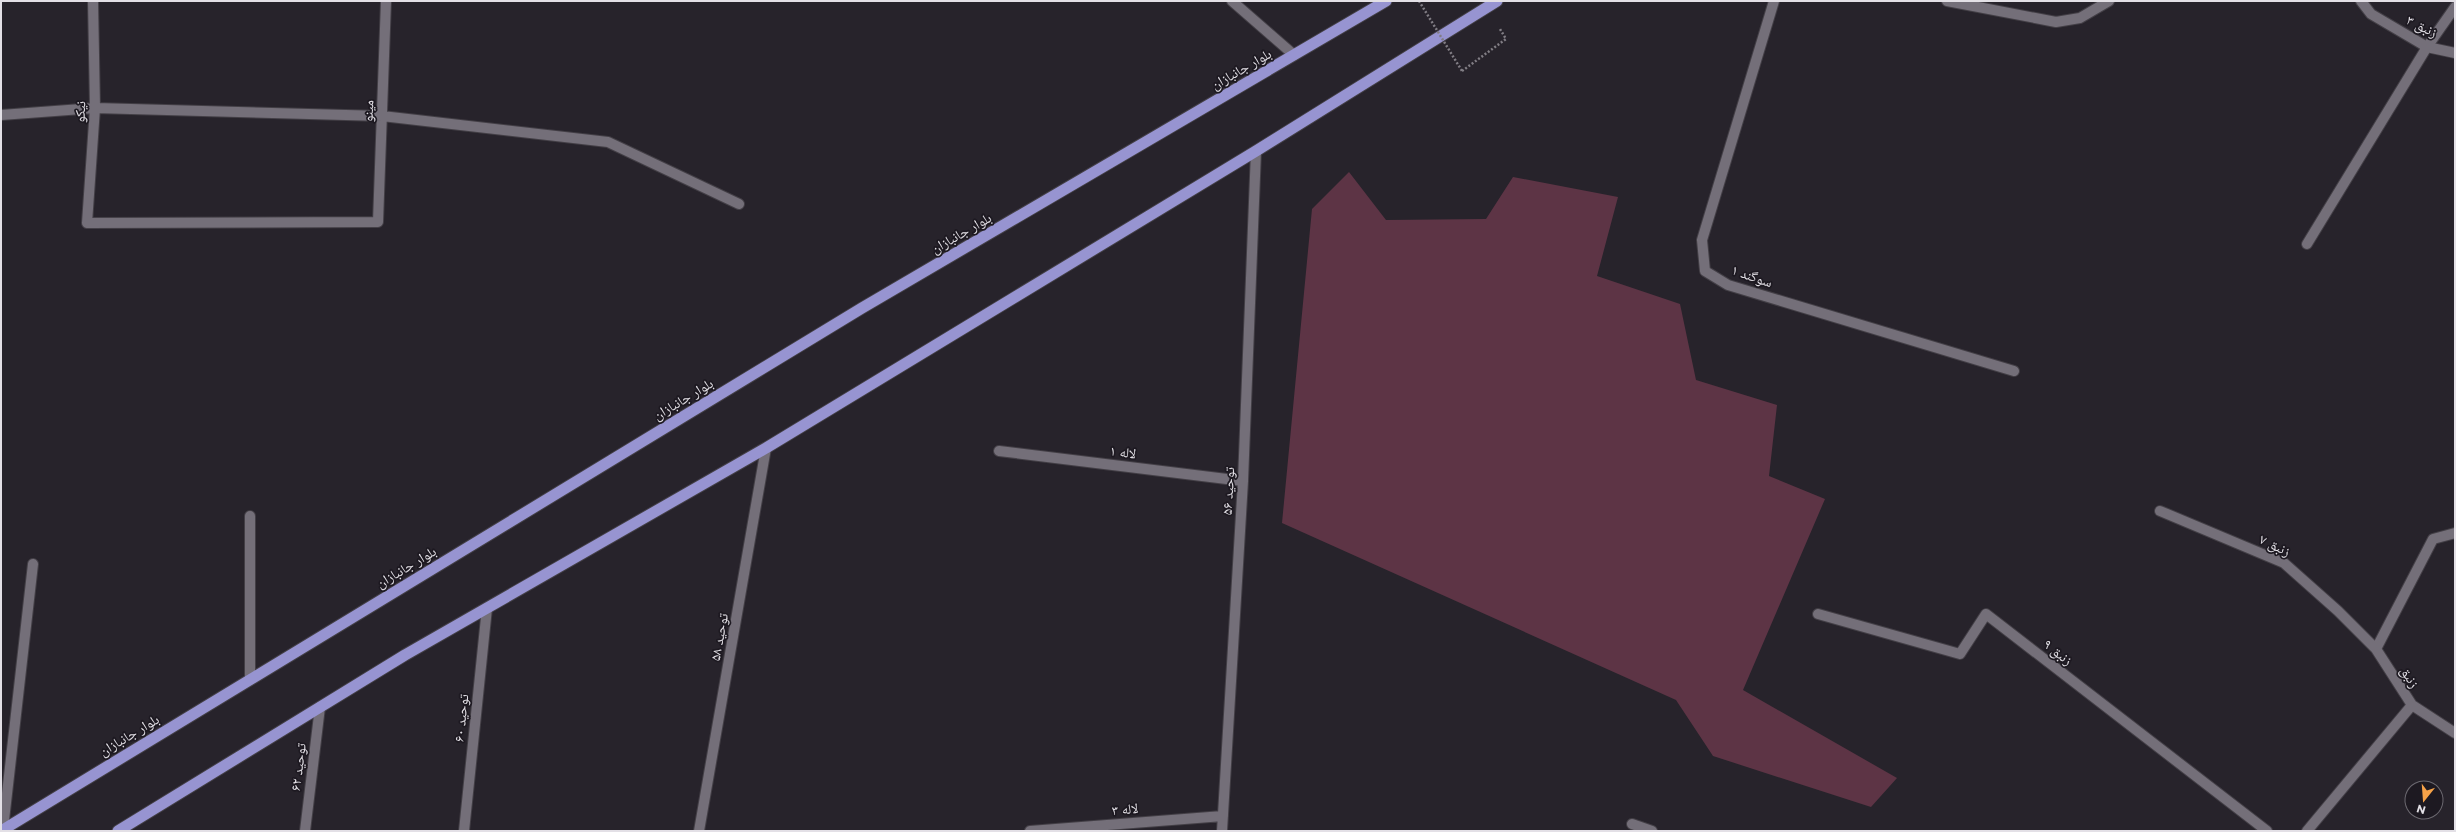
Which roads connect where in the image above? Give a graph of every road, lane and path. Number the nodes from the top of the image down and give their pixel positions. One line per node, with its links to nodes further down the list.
1 (94, 1): 16 (street, نیکو)
2 (386, 1): 18 (street, مینو)
3 (1232, 1): 15 (street)
4 (1386, 1): 15 (highway, بلوار جانبازان)
5 (1420, 1): 12 (path, bridge)
6 (1497, 1): 19 (highway)
7 (1774, 1): 23 (street, سوگند ۱)
8 (1947, 1): 9 (street)
9 (2109, 1)
10 (2361, 1): 13 (street, زنبق ۳)
11 (2455, 7): 13 (street)
12 (1506, 39)
13 (2427, 47): 14 (street, زنبق ۳); 22 (street)
14 (2455, 53)
15 (1294, 55): 34 (highway, بلوار جانبازان)
16 (95, 108): 17 (street); 18 (street); 21 (street, نیکو)
17 (1, 115)
18 (382, 116): 20 (street); 21 (street, مینو)
19 (1256, 151): 24 (highway); 26 (street, توحید ۵۶)
20 (739, 204)
21 (378, 222)
22 (2307, 244)
23 (2014, 371)
24 (766, 448): 31 (highway); 44 (street, توحید ۵۸)
25 (999, 450): 26 (street, لاله ۱)
26 (1243, 481): 38 (street, توحید ۵۶)
27 (2160, 511): 33 (street, زنبق ۷)
28 (250, 516): 34 (street)
29 (2455, 533): 33 (street)
30 (32, 564): 40 (street)
31 (487, 608): 36 (highway); 43 (street, توحید ۶۰)
32 (1818, 614): 48 (street, زنبق ۹)
33 (2376, 649): 35 (street, زنبق)
34 (250, 680): 40 (highway, بلوار جانبازان)
35 (2412, 705): 37 (street); 49 (street, زنبق)
36 (320, 707): 41 (highway); 42 (street, توحید ۶۲)
37 (2455, 733)
38 (1223, 816): 45 (street, لاله ۳); 46 (street, توحید ۵۶)
39 (1632, 824): 47 (street)
40 (2, 830)
41 (118, 831)
42 (305, 831)
43 (464, 831)
44 (700, 831)
45 (1030, 831)
46 (1222, 831)
47 (1652, 831)
48 (2267, 831)
49 (2307, 831)

